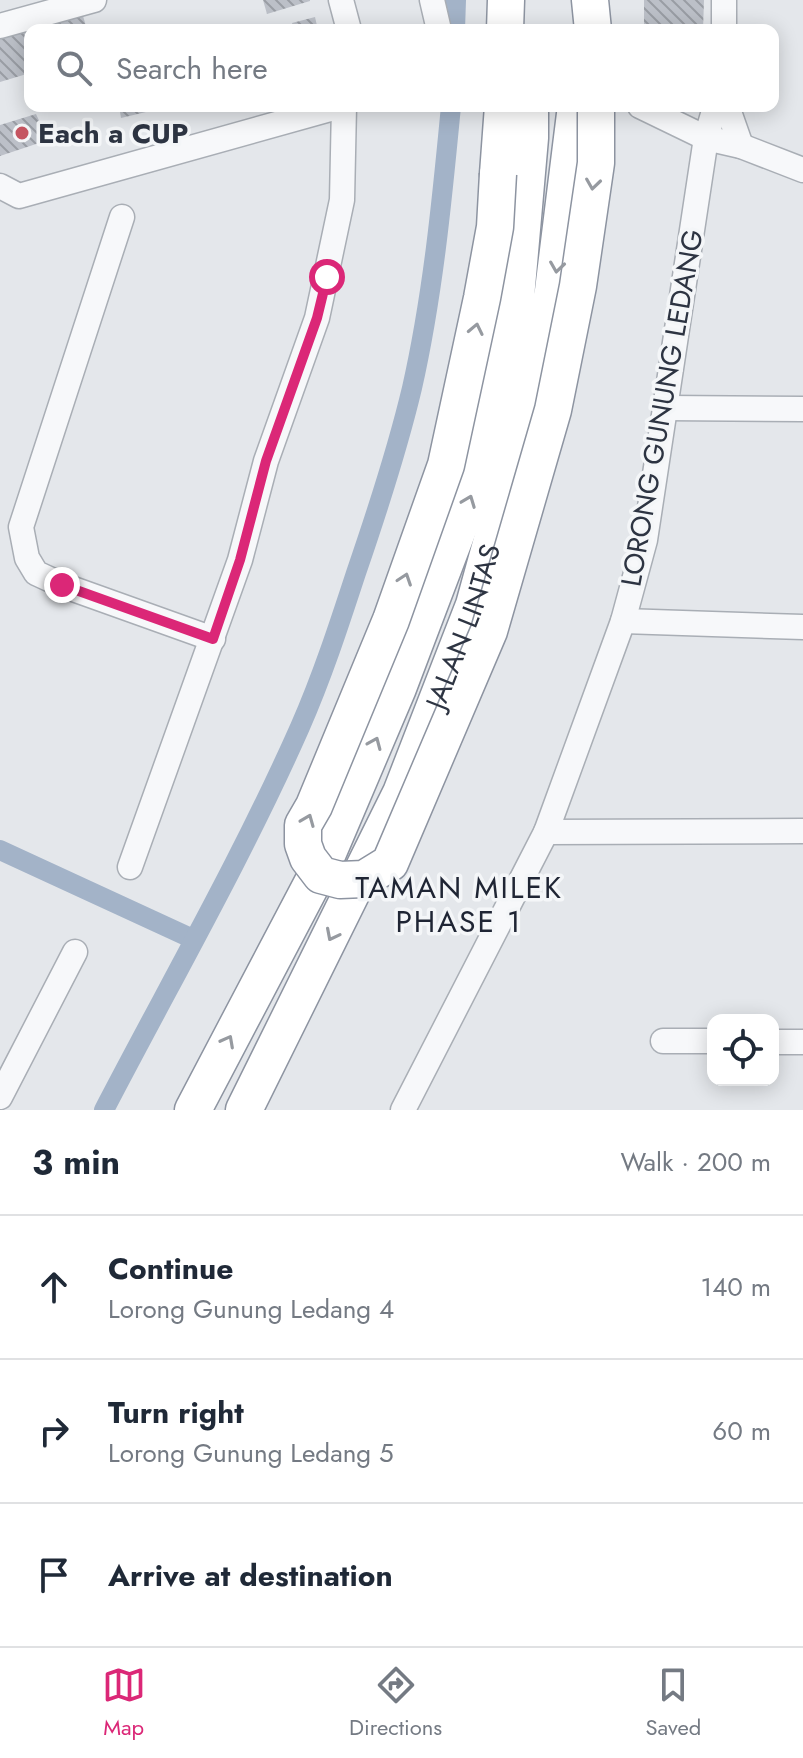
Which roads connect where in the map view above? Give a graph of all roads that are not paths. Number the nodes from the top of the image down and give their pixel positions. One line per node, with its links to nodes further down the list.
1 (94, 0): 16 (street)
2 (341, 0): 9 (street)
3 (432, 0): 10 (street)
4 (506, 0): 11 (highway)
5 (529, 0): 12 (highway)
6 (581, 0): 13 (highway)
7 (590, 0): 14 (highway)
8 (724, 0): 15 (street)
9 (347, 24)
10 (438, 24)
11 (505, 24)
12 (529, 24)
13 (579, 24)
14 (592, 24)
15 (724, 24)
16 (0, 26)
17 (321, 112): 31 (street)
18 (343, 112): 37 (street)
19 (503, 112): 29 (highway)
20 (512, 112): 29 (highway)
21 (530, 112): 47 (highway, JALAN LINTAS, one-way to 21)
22 (575, 112): 48 (highway, JALAN LINTAS, one-way to 48)
23 (596, 112): 29 (highway, one-way to 29, bridge)
24 (652, 112): 27 (street)
25 (714, 112): 27 (street, LORONG GUNUNG LEDANG)
26 (729, 112): 28 (street)
27 (706, 138): 28 (street); 33 (street, LORONG GUNUNG LEDANG)
28 (741, 146): 30 (street)
29 (500, 162)
30 (803, 170)
31 (0, 186)
32 (122, 217): 37 (street)
33 (666, 408): 34 (street); 35 (street, LORONG GUNUNG LEDANG)
34 (803, 409)
35 (623, 621): 36 (street); 39 (street, LORONG GUNUNG LEDANG)
36 (803, 627)
37 (213, 639): 40 (street)
38 (803, 831): 39 (street)
39 (546, 832): 49 (street, LORONG GUNUNG LEDANG)
40 (130, 867)
41 (75, 952): 46 (street)
42 (663, 1041): 43 (street)
43 (707, 1041)
44 (779, 1042): 45 (street)
45 (803, 1042)
46 (0, 1097)
47 (193, 1107)
48 (244, 1110)
49 (403, 1110)

